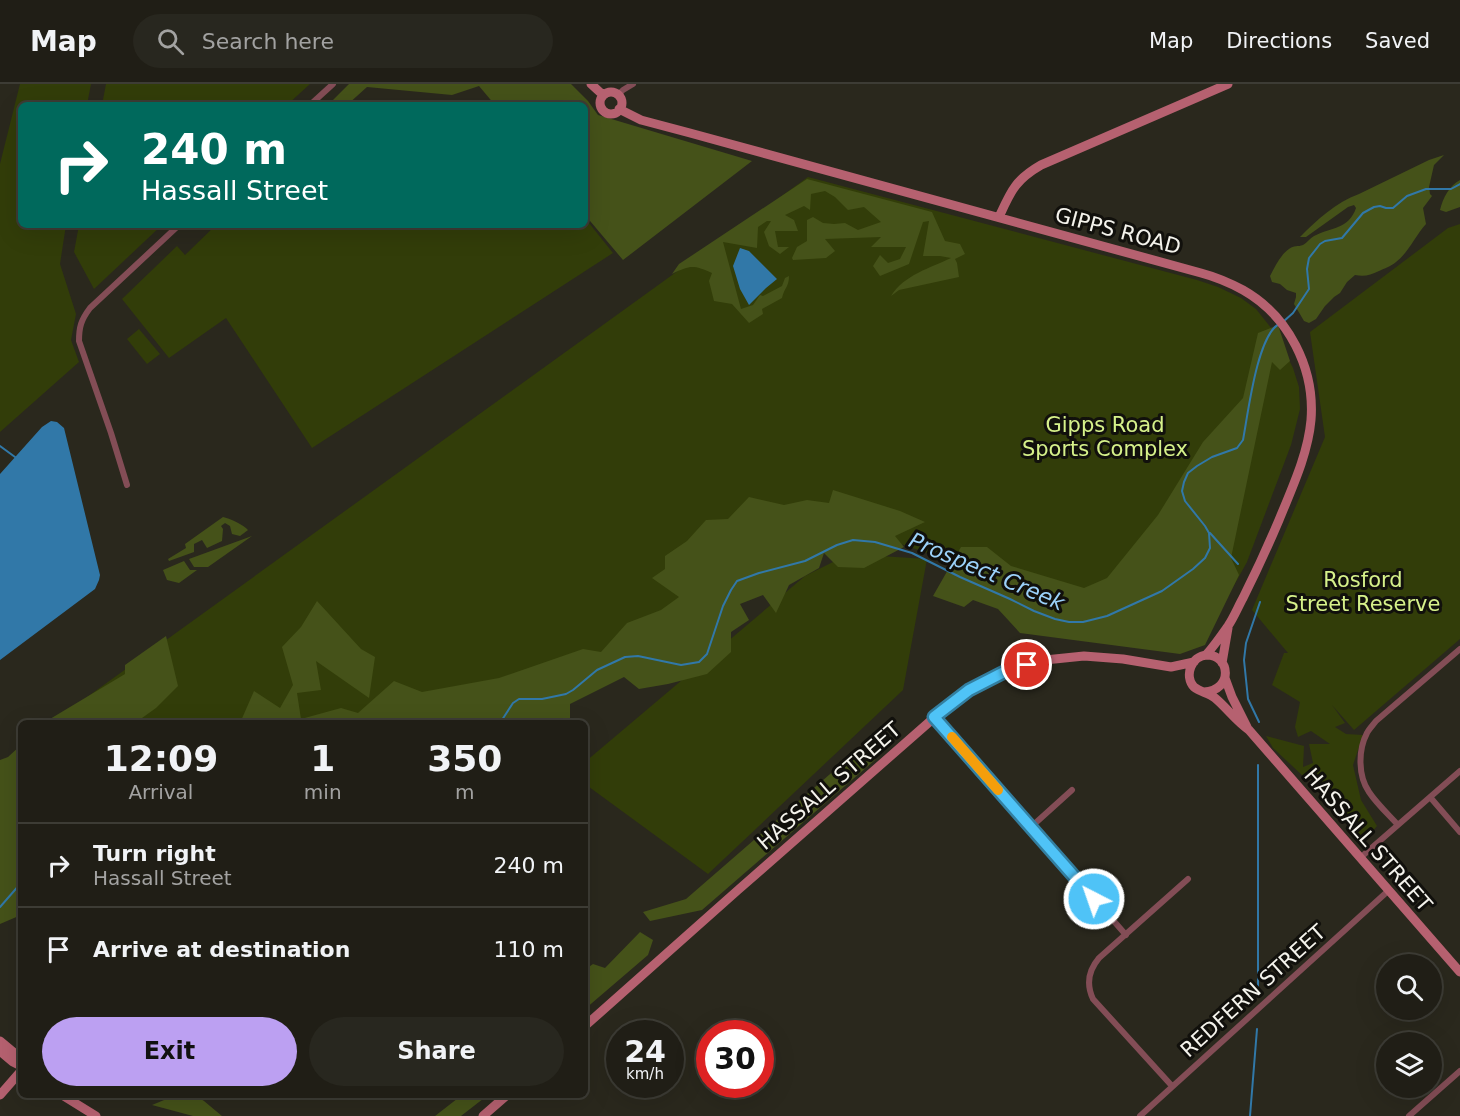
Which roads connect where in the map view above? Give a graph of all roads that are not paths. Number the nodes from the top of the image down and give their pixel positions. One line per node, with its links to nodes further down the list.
1 (333, 84): 7 (street)
2 (591, 84): 5 (main road)
3 (633, 84): 6 (street)
4 (1228, 84): 9 (main road)
5 (603, 95): 6 (main road); 8 (main road)
6 (618, 95): 8 (main road)
7 (313, 102)
8 (619, 109): 9 (main road, GIPPS ROAD)
9 (999, 217): 12 (main road, GIPPS ROAD)
10 (176, 228): 11 (street)
11 (127, 485)
12 (1229, 625): 14 (main road, GIPPS ROAD); 16 (main road, GIPPS ROAD)
13 (1460, 649): 26 (street)
14 (1206, 656): 15 (main road); 16 (main road)
15 (1194, 662): 17 (main road, HASSALL STREET); 19 (main road)
16 (1222, 663): 18 (main road)
17 (1171, 667): 19 (main road, HASSALL STREET); 21 (main road, HASSALL STREET)
18 (1225, 678): 20 (main road); 22 (main road, HASSALL STREET)
19 (1190, 680): 20 (main road)
20 (1204, 692): 22 (main road, HASSALL STREET)
21 (934, 717): 27 (street); 34 (main road, HASSALL STREET)
22 (1249, 730): 29 (main road, HASSALL STREET)
23 (1460, 771): 25 (street)
24 (1071, 790): 27 (street)
25 (1430, 797): 26 (street); 28 (street)
26 (1398, 825): 29 (street)
27 (1031, 827): 32 (street)
28 (1460, 832)
29 (1360, 858): 31 (main road, HASSALL STREET)
30 (1188, 879): 32 (street)
31 (1388, 891): 33 (main road, HASSALL STREET); 41 (street, REDFERN STREET)
32 (1126, 935): 41 (street)
33 (1460, 972)
34 (588, 1023)
35 (0, 1041): 37 (main road)
36 (0, 1051): 38 (main road)
37 (18, 1056)
38 (18, 1063)
39 (1460, 1071): 48 (street)
40 (18, 1074): 42 (main road)
41 (1172, 1086): 47 (street, REDFERN STREET)
42 (0, 1095)
43 (67, 1098): 45 (main road)
44 (504, 1098): 46 (main road)
45 (96, 1116)
46 (483, 1116)
47 (1140, 1116)
48 (1409, 1116)

